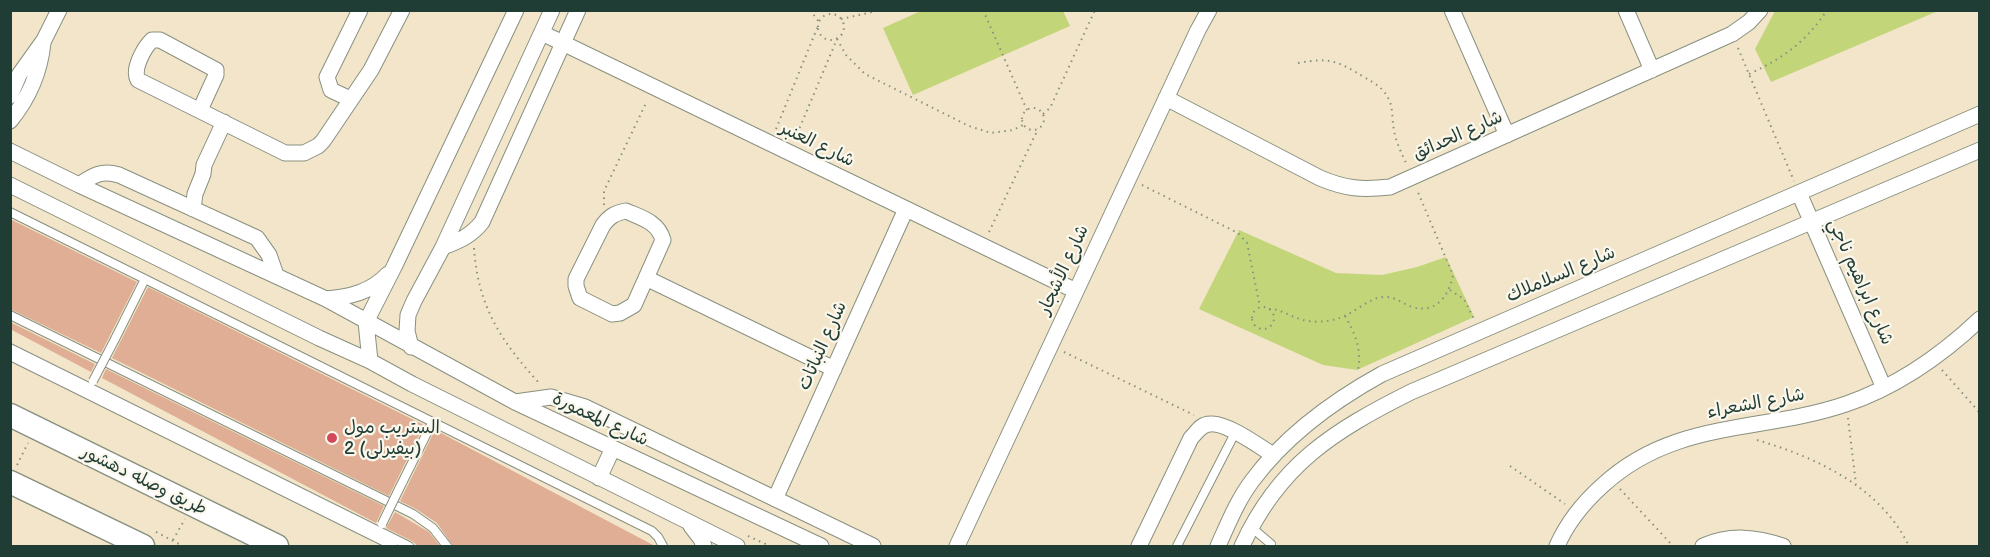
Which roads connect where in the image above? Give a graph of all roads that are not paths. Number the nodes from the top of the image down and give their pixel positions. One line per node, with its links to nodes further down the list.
1 (58, 10): 12 (street)
2 (360, 10): 17 (street)
3 (402, 10): 17 (street)
4 (516, 10): 35 (street)
5 (552, 10): 11 (street)
6 (578, 10): 13 (street)
7 (1209, 10): 16 (street, شارع الأشجار)
8 (1452, 10): 22 (street)
9 (1626, 10): 14 (street)
10 (1760, 10): 14 (street, شارع الحدائق)
11 (542, 33): 13 (street, شارع العنبر); 34 (street)
12 (44, 40): 15 (street); 20 (street)
13 (563, 44): 31 (street, شارع العنبر); 34 (street)
14 (1652, 70): 22 (street, شارع الحدائق)
15 (10, 96)
16 (1166, 98): 22 (street, شارع الحدائق); 39 (street, شارع الأشجار)
17 (350, 99): 21 (street)
18 (200, 110): 18 (street); 21 (street)
19 (1980, 114): 28 (street, شارع السلاملاك)
20 (10, 121)
21 (224, 122): 25 (street)
22 (1508, 135)
23 (1980, 150): 33 (street)
24 (10, 151): 27 (street, شارع المعمورة)
25 (204, 165): 29 (street); 30 (street)
26 (10, 185): 47 (street)
27 (79, 185): 29 (street); 36 (street, شارع المعمورة)
28 (1799, 193): 33 (street, شارع ابراهيم ناجي); 56 (street, شارع السلاملاك)
29 (177, 201): 30 (street)
30 (194, 209): 36 (street)
31 (906, 209): 39 (street, شارع العنبر); 48 (street, شارع النباتات)
32 (10, 212): 38 (lane)
33 (1812, 221): 50 (street, شارع ابراهيم ناجي); 61 (street)
34 (443, 247): 44 (street)
35 (394, 267): 40 (street); 43 (street)
36 (276, 275): 40 (street, شارع المعمورة)
37 (646, 278): 37 (street); 48 (street)
38 (146, 279): 49 (lane, bridge); 53 (lane)
39 (1076, 291): 74 (street, شارع الأشجار)
40 (326, 299): 43 (street, شارع المعمورة)
41 (10, 315): 68 (lane)
42 (1980, 319): 50 (street, شارع الشعراء)
43 (366, 322): 44 (street, شارع المعمورة); 47 (street)
44 (411, 346): 51 (street, شارع المعمورة)
45 (11, 349): 49 (lane)
46 (10, 356): 49 (lane)
47 (370, 361): 58 (street)
48 (834, 369): 59 (street, شارع النباتات)
49 (90, 388): 62 (lane)
50 (1884, 388): 79 (street, شارع الشعراء)
51 (515, 402): 55 (street, شارع المعمورة); 59 (street)
52 (10, 415): 65 (main road, طريق وصله دهشور)
53 (432, 423): 62 (lane, bridge); 69 (lane)
54 (1235, 433): 56 (street); 75 (street); 76 (lane)
55 (613, 448): 58 (street); 72 (street, شارع المعمورة)
56 (1273, 455): 77 (street, شارع السلاملاك)
57 (14, 474): 64 (main road)
58 (599, 477): 60 (street)
59 (775, 499): 73 (street)
60 (689, 524): 70 (street); 71 (street)
61 (1251, 527): 63 (lane); 78 (street)
62 (378, 531): 66 (lane); 67 (lane)
63 (1271, 544)
64 (143, 546)
65 (277, 546)
66 (393, 546)
67 (409, 546)
68 (447, 546)
69 (663, 546)
70 (704, 546)
71 (737, 546)
72 (821, 546)
73 (873, 546)
74 (957, 546)
75 (1139, 546)
76 (1177, 546)
77 (1218, 546)
78 (1242, 546)
79 (1557, 546)
80 (1703, 546): 81 (street)
81 (1783, 546)

